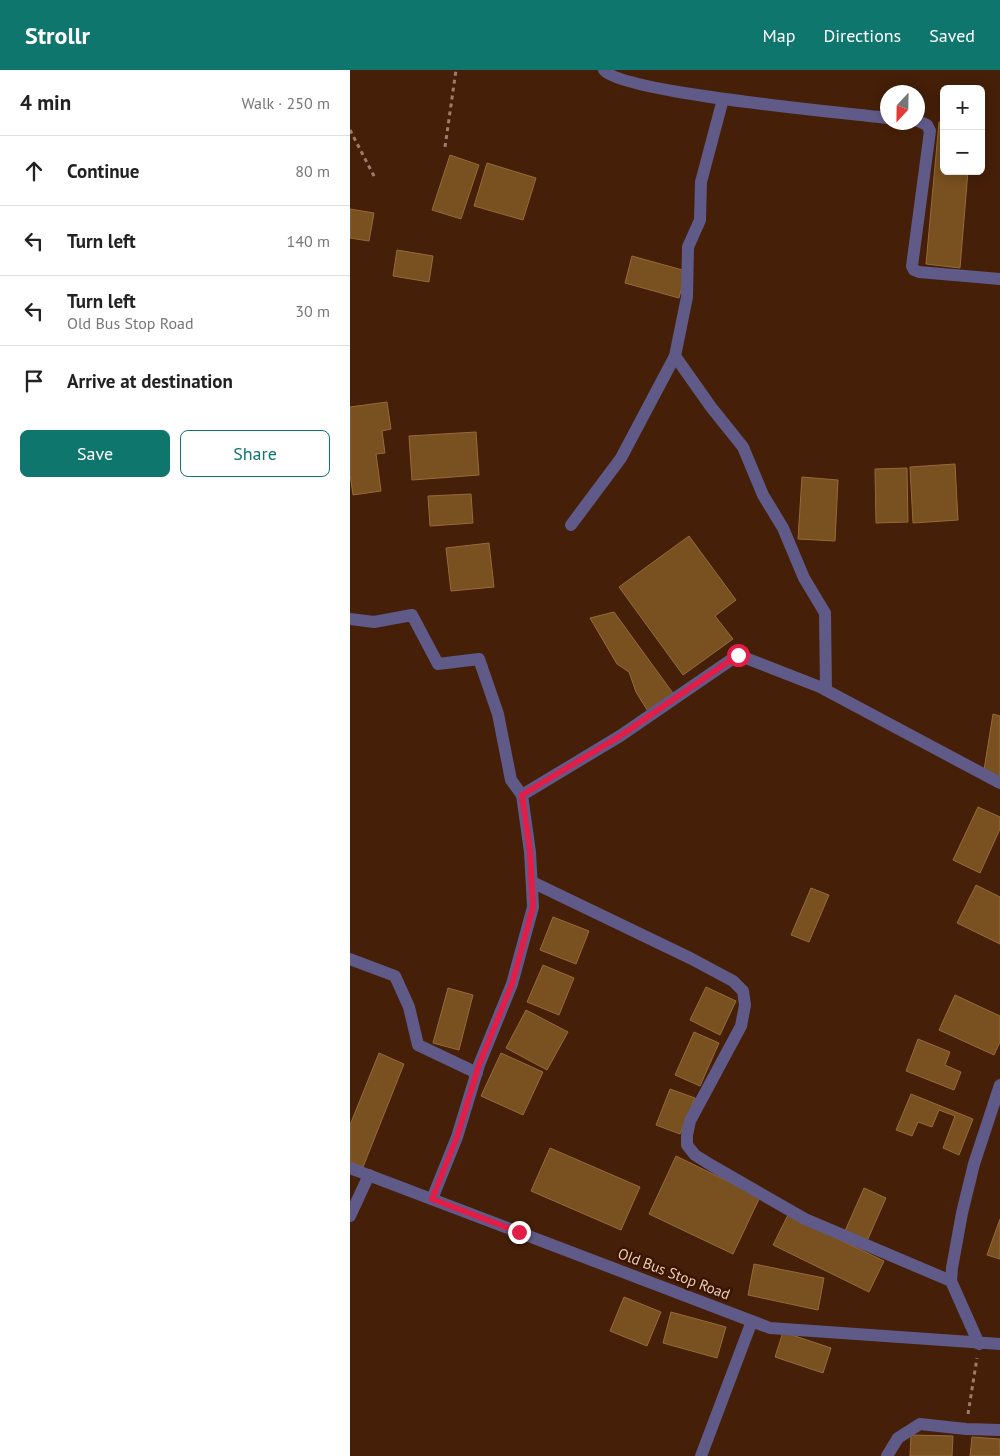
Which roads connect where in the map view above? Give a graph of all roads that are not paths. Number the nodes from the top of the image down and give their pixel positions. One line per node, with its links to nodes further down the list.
1 (606, 72): 2 (street)
2 (723, 99): 3 (street); 6 (street)
3 (880, 117)
4 (925, 124): 5 (street)
5 (1000, 279)
6 (675, 356): 7 (street); 9 (street)
7 (571, 525)
8 (350, 618): 11 (street)
9 (826, 690): 10 (street); 11 (street)
10 (1000, 783)
11 (522, 795): 12 (street)
12 (532, 882): 14 (street); 20 (street)
13 (350, 959): 14 (street)
14 (477, 1073): 18 (street)
15 (1000, 1085): 20 (street)
16 (350, 1168): 17 (street, Old Bus Stop Road)
17 (369, 1175): 18 (street, Old Bus Stop Road); 19 (street)
18 (432, 1199): 21 (street, Old Bus Stop Road)
19 (350, 1216)
20 (951, 1281): 22 (street)
21 (752, 1321): 22 (street, Old Bus Stop Road); 25 (street)
22 (979, 1344): 23 (street, Old Bus Stop Road)
23 (1000, 1344)
24 (1000, 1430): 26 (street)
25 (701, 1456)
26 (887, 1456)

